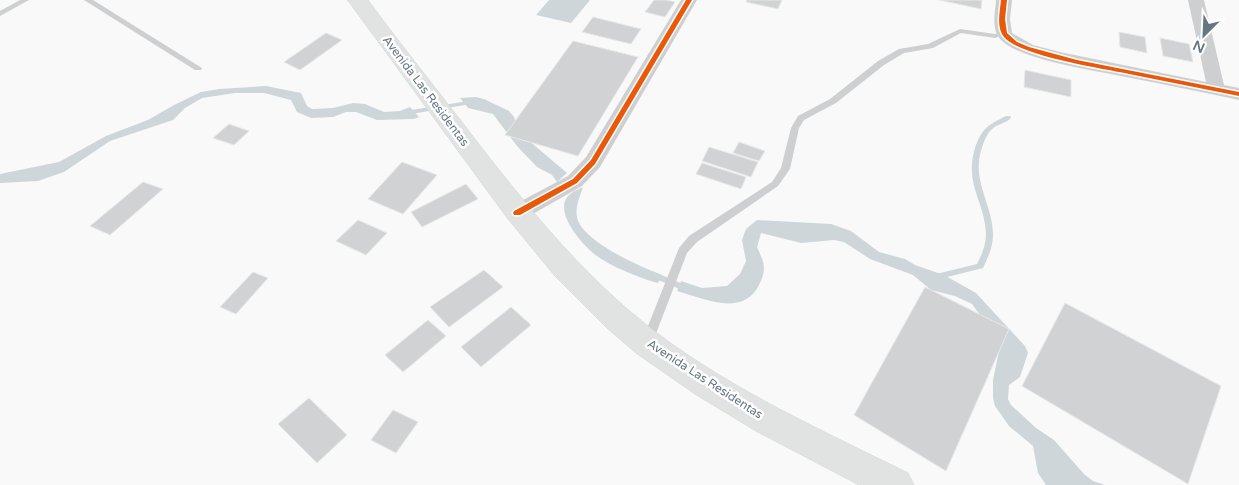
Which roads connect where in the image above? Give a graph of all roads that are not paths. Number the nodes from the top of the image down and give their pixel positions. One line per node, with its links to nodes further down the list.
1 (26, 0): 7 (lane)
2 (88, 0): 9 (lane)
3 (358, 0): 12 (main road, Avenida Las Residentas)
4 (689, 0): 12 (street)
5 (1004, 0): 8 (street)
6 (1196, 0): 10 (street)
7 (0, 14)
8 (1004, 33): 10 (street); 13 (lane)
9 (198, 68)
10 (1216, 89): 11 (street)
11 (1239, 94)
12 (517, 213): 13 (main road, Avenida Las Residentas)
13 (647, 343): 14 (main road, Avenida Las Residentas)
14 (896, 485)

